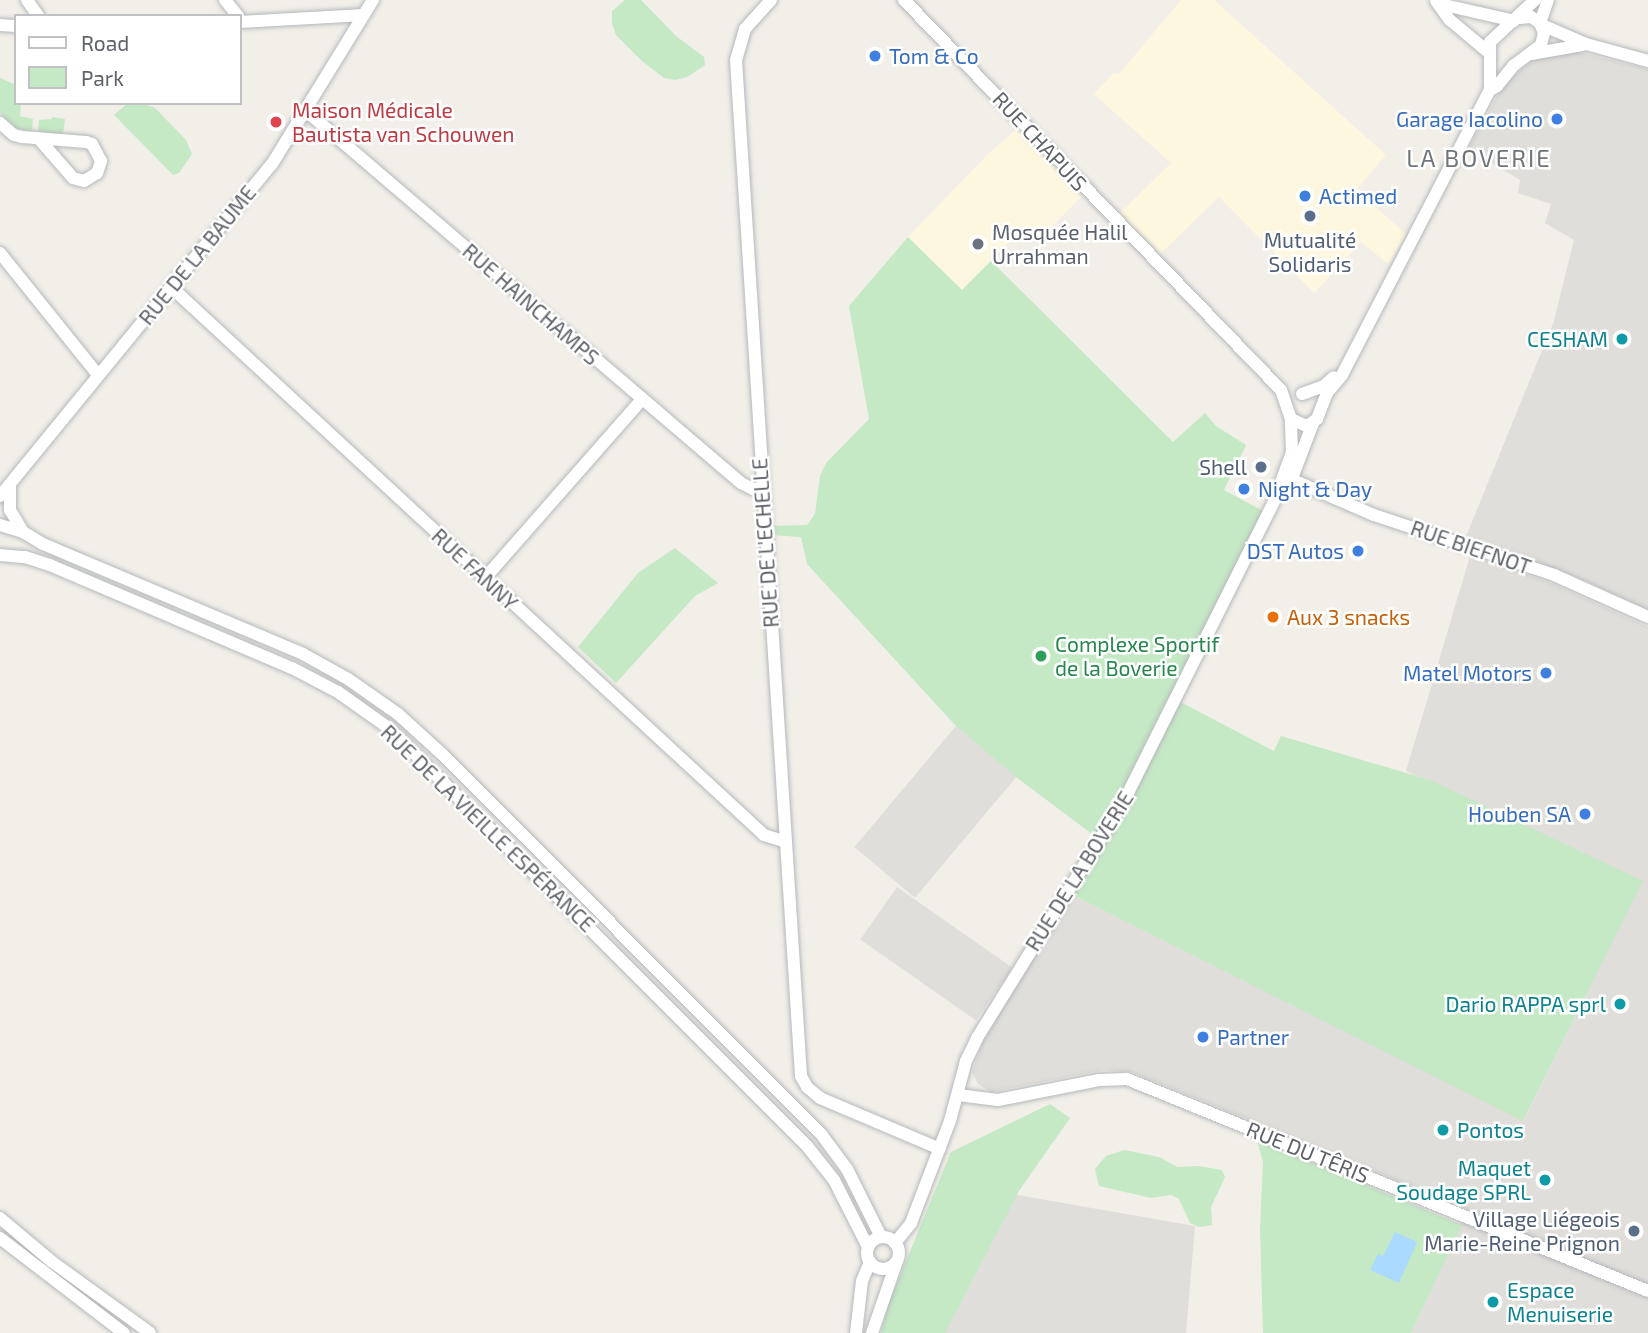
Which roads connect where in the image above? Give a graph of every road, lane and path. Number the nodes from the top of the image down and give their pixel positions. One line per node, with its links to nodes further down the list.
1 (225, 0): 8 (street)
2 (373, 0): 9 (street, RUE DE LA BAUME)
3 (771, 0): 34 (street, RUE DE L'ECHELLE)
4 (904, 0): 29 (street, RUE CHAPUIS)
5 (1535, 0): 11 (street)
6 (1548, 0): 12 (street)
7 (1437, 2): 11 (street); 14 (street)
8 (236, 14)
9 (363, 15): 10 (street); 19 (street, RUE DE LA BAUME)
10 (242, 19)
11 (1516, 19): 12 (street); 14 (street)
12 (1541, 24): 13 (street); 15 (street)
13 (1586, 44): 15 (street); 16 (street)
14 (1488, 55): 17 (street); 18 (street)
15 (1529, 55): 17 (street)
16 (1648, 61)
17 (1513, 66): 18 (street)
18 (1490, 90): 24 (street)
19 (305, 110): 23 (street, RUE DE LA BAUME); 27 (street, RUE HAINCHAMPS)
20 (0, 123): 21 (street)
21 (39, 139): 21 (street)
22 (0, 253): 25 (street)
23 (171, 287): 25 (street, RUE DE LA BAUME); 40 (street, RUE FANNY)
24 (1344, 367): 26 (street); 28 (street)
25 (98, 375): 33 (street, RUE DE LA BAUME)
26 (1302, 394): 28 (street); 29 (street)
27 (642, 399): 34 (street, RUE HAINCHAMPS); 40 (street)
28 (1320, 408): 30 (street)
29 (1290, 413): 30 (street); 31 (street, RUE DE LA BOVERIE)
30 (1313, 423): 32 (street, RUE DE LA BOVERIE)
31 (1292, 452): 32 (street); 36 (street, RUE DE LA BOVERIE)
32 (1293, 480): 36 (street, RUE DE LA BOVERIE); 41 (street, RUE BIEFNOT)
33 (10, 482): 35 (street, RUE DE LA BAUME); 38 (street)
34 (762, 488): 42 (street, RUE DE L'ECHELLE)
35 (0, 496)
36 (1274, 501): 43 (street, RUE DE LA BOVERIE)
37 (0, 525): 38 (street, RUE DE LA VIEILLE ESPÉRANCE)
38 (23, 532): 44 (street, RUE DE LA VIEILLE ESPÉRANCE)
39 (0, 555): 45 (street, RUE DE LA VIEILLE ESPÉRANCE)
40 (485, 578): 42 (street, RUE FANNY)
41 (1648, 617)
42 (784, 841): 47 (street, RUE DE L'ECHELLE)
43 (958, 1095): 47 (street, RUE DE LA BOVERIE); 55 (street, RUE DU TÊRIS)
44 (786, 1099): 45 (street); 46 (street, RUE DE LA VIEILLE ESPÉRANCE)
45 (793, 1131): 46 (street); 52 (street, RUE DE LA VIEILLE ESPÉRANCE)
46 (821, 1134): 49 (street, RUE DE LA VIEILLE ESPÉRANCE)
47 (940, 1149): 51 (street, RUE DE LA BOVERIE)
48 (0, 1217): 57 (street)
49 (881, 1237): 51 (street); 52 (street)
50 (0, 1238): 56 (street)
51 (895, 1243): 53 (street)
52 (867, 1247): 54 (street)
53 (897, 1260): 54 (street); 59 (street)
54 (870, 1262): 58 (street)
55 (1648, 1290)
56 (124, 1333)
57 (150, 1333)
58 (856, 1333)
59 (872, 1333)

